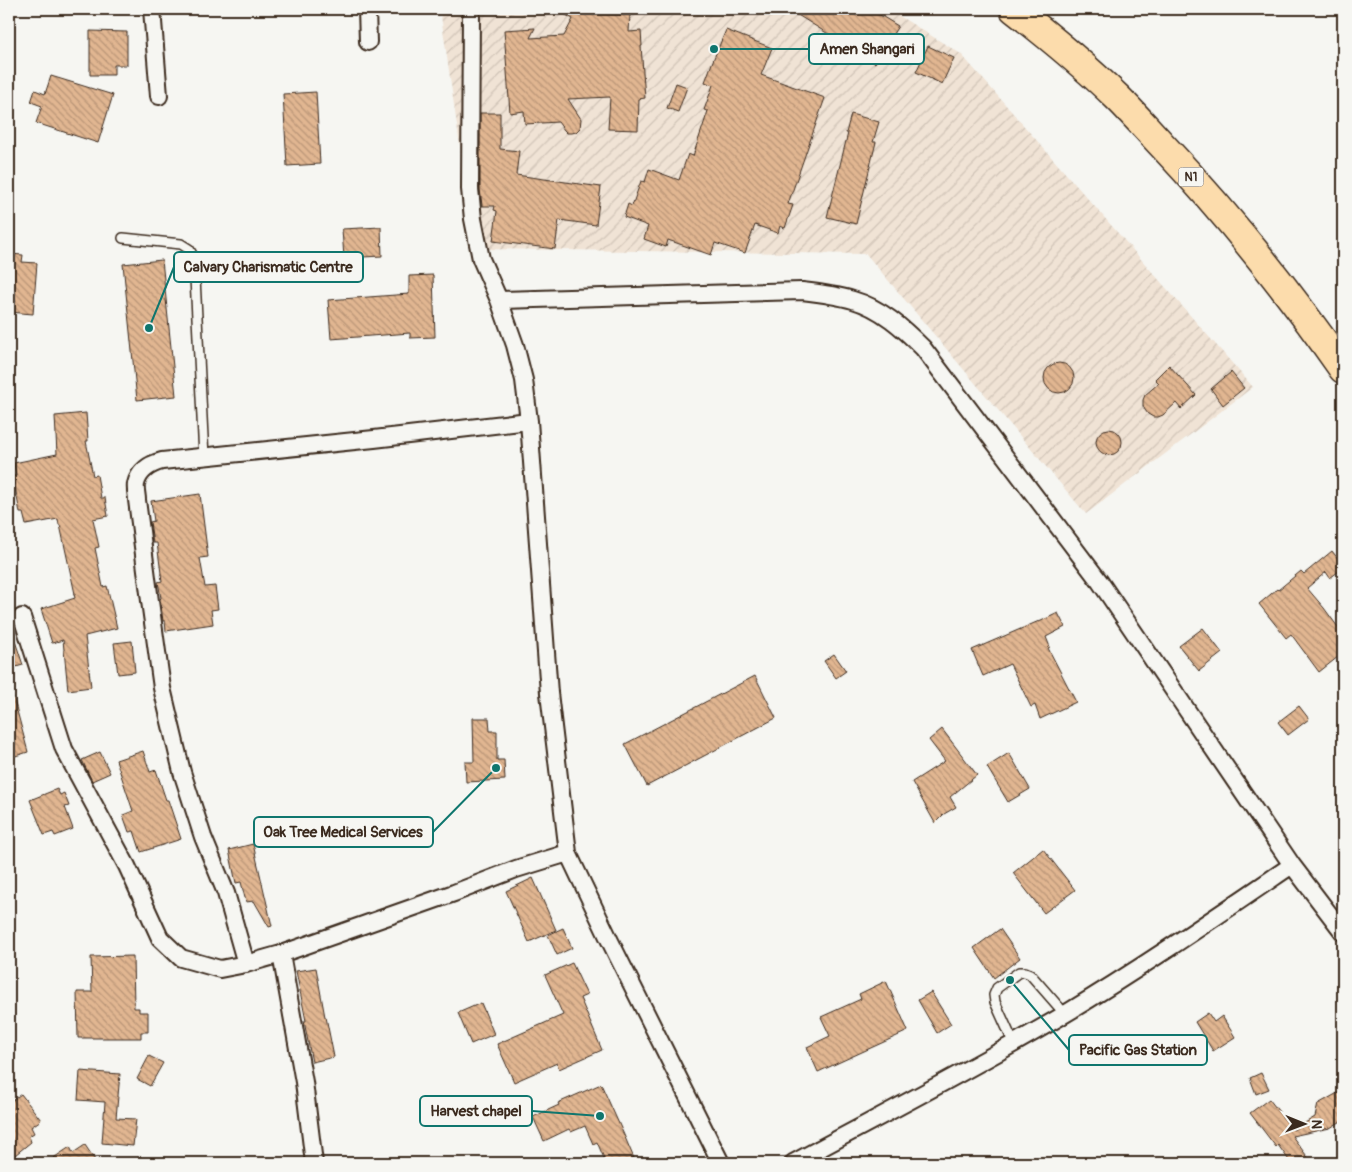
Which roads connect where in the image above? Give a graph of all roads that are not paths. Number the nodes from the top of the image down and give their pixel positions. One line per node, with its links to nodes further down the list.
1 (152, 9): 6 (street)
2 (367, 9): 5 (street)
3 (471, 9): 8 (street)
4 (1014, 9): 9 (highway, N1)
5 (368, 42)
6 (159, 96)
7 (123, 238): 11 (lane)
8 (499, 300): 10 (street); 14 (street)
9 (1343, 369)
10 (529, 421): 11 (street); 13 (street)
11 (204, 457): 17 (street)
12 (22, 617): 17 (street)
13 (568, 853): 16 (street); 21 (street)
14 (1292, 865): 15 (street); 18 (street)
15 (1343, 932)
16 (281, 954): 17 (street); 20 (street)
17 (246, 964)
18 (1065, 1014): 19 (street); 19 (lane)
19 (1014, 1044): 22 (street)
20 (314, 1163)
21 (721, 1163)
22 (793, 1163)

